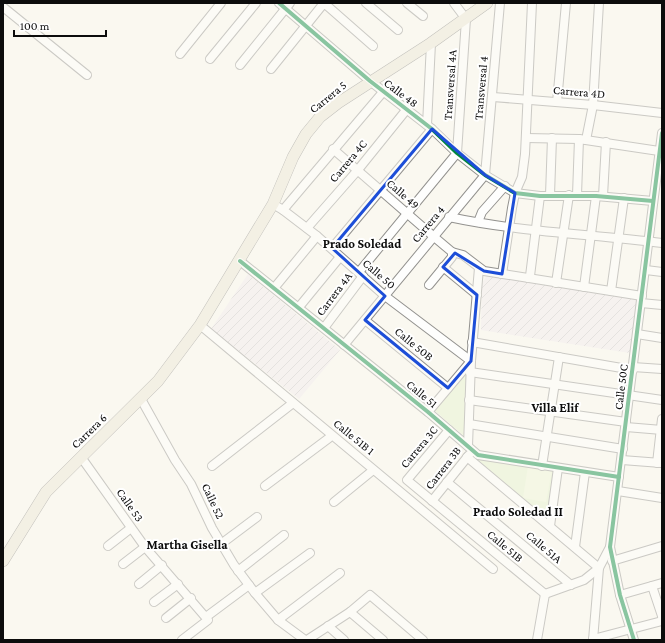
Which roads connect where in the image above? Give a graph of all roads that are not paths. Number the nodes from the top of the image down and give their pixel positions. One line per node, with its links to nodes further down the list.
1 (221, 3): 20 (street)
2 (256, 3): 21 (street)
3 (324, 3): 16 (street); 19 (street)
4 (366, 3): 17 (street)
5 (407, 3): 14 (street)
6 (454, 3): 15 (street)
7 (487, 3): 15 (main road, Carrera 5)
8 (500, 3): 27 (street, Transversal 4)
9 (532, 3): 28 (street)
10 (566, 3): 29 (street)
11 (599, 3): 30 (street)
12 (285, 5): 16 (street, Calle 48); 22 (street)
13 (3, 7): 24 (street)
14 (423, 16)
15 (466, 19): 18 (main road, Carrera 5); 42 (street, Transversal 4A)
16 (306, 26): 23 (street); 25 (street, Calle 48)
17 (398, 30)
18 (431, 43): 25 (main road, Carrera 5); 33 (street)
19 (372, 46)
20 (180, 54)
21 (210, 59)
22 (240, 65)
23 (271, 69)
24 (87, 75)
25 (370, 81): 26 (street, Calle 48); 55 (main road, Carrera 5)
26 (383, 92): 31 (street, Calle 48); 40 (street)
27 (493, 97): 28 (street, Carrera 4D); 44 (street, Transversal 4)
28 (528, 101): 29 (street, Carrera 4D); 35 (street)
29 (558, 102): 30 (street, Carrera 4D)
30 (593, 105): 32 (street, Carrera 4D); 37 (street)
31 (407, 109): 33 (street, Calle 48); 43 (street, Carrera 4C)
32 (662, 113)
33 (430, 127): 42 (street, Calle 48); 47 (street)
34 (662, 134): 39 (street, Calle 50C)
35 (526, 138): 36 (street); 48 (street)
36 (552, 138): 37 (street); 49 (street)
37 (583, 139): 38 (street); 50 (street)
38 (606, 142): 41 (street); 52 (street)
39 (661, 142): 41 (street, Calle 50C)
40 (333, 149): 43 (street, Calle 49); 56 (street)
41 (659, 151): 45 (street, Calle 50C)
42 (457, 153): 44 (street, Calle 48); 57 (street, Carrera 4A)
43 (357, 171): 47 (street, Calle 49); 61 (street, Carrera 4C)
44 (485, 175): 46 (street, Calle 48); 58 (street, Carrera 4)
45 (659, 185): 54 (street, Calle 50C)
46 (505, 186): 48 (street, Calle 48); 59 (street)
47 (381, 191): 57 (street, Calle 49); 70 (street)
48 (515, 193): 51 (street); 60 (street)
49 (550, 195): 50 (street); 51 (street)
50 (573, 195): 52 (street); 63 (street)
51 (540, 196): 62 (street)
52 (600, 196): 53 (street); 66 (street)
53 (624, 198): 54 (street); 67 (street)
54 (653, 201): 68 (street, Calle 50C)
55 (273, 204): 56 (street, Calle 50); 73 (main road, Carrera 5)
56 (283, 210): 61 (street, Calle 50)
57 (408, 214): 65 (street, Calle 49); 78 (street, Carrera 4A)
58 (449, 217): 59 (street); 65 (street, Carrera 4)
59 (478, 222): 60 (street)
60 (510, 227): 62 (street); 79 (street)
61 (307, 228): 64 (street, Calle 50)
62 (536, 230): 63 (street); 80 (street)
63 (564, 234): 66 (street); 81 (street)
64 (317, 236): 70 (street, Calle 50); 83 (street)
65 (433, 236): 71 (street, Calle 49); 87 (street, Carrera 4)
66 (591, 236): 67 (street); 84 (street)
67 (618, 238): 68 (street); 85 (street)
68 (650, 241): 69 (street); 76 (street, Calle 50C)
69 (662, 243)
70 (332, 248): 72 (street, Calle 50)
71 (452, 252): 74 (street); 75 (street, Calle 49)
72 (340, 257): 78 (street, Calle 50); 90 (street)
73 (240, 261): 83 (street, Calle 51); 92 (main road, Carrera 5)
74 (444, 267): 82 (street); 86 (street)
75 (479, 268): 79 (street); 86 (street)
76 (646, 270): 77 (street); 88 (street, Calle 50C)
77 (662, 272)
78 (361, 274): 87 (street, Calle 50); 93 (street, Carrera 4A)
79 (502, 274): 80 (street)
80 (528, 278): 81 (street)
81 (556, 283): 84 (street)
82 (429, 285)
83 (275, 287): 90 (street, Calle 51)
84 (584, 287): 85 (street)
85 (611, 292): 88 (street)
86 (477, 295): 96 (street)
87 (385, 296): 91 (street, Carrera 4); 99 (street, Calle 50)
88 (642, 300): 89 (street); 94 (street, Calle 50C)
89 (662, 305)
90 (299, 307): 93 (street, Calle 51)
91 (365, 320): 97 (street, Carrera 4); 104 (street, Calle 50B)
92 (200, 325): 106 (main road, Carrera 6); 109 (street, Calle 51B 1)
93 (324, 328): 97 (street, Calle 51)
94 (637, 334): 95 (street); 100 (street, Calle 50C)
95 (662, 338)
96 (472, 342): 98 (street); 99 (street)
97 (344, 345): 111 (street, Calle 51)
98 (559, 357): 100 (street); 103 (street)
99 (470, 361): 102 (street); 104 (street)
100 (633, 368): 101 (street); 105 (street, Calle 50C)
101 (662, 369)
102 (470, 372): 103 (street); 107 (street)
103 (556, 384): 105 (street); 110 (street)
104 (448, 388): 111 (street)
105 (630, 395): 108 (street); 114 (street, Calle 50C)
106 (141, 399): 121 (main road, Carrera 6); 142 (street, Calle 52)
107 (469, 400): 110 (street); 113 (street)
108 (662, 400)
109 (293, 403): 125 (street); 153 (street, Calle 51B 1)
110 (551, 411): 114 (street); 117 (street)
111 (428, 412): 115 (street, Calle 51)
112 (662, 419): 116 (street)
113 (468, 424): 117 (street); 119 (street)
114 (626, 424): 116 (street); 120 (street, Calle 50C)
115 (449, 430): 119 (street, Calle 51); 131 (street, Carrera 3C)
116 (662, 430): 124 (street)
117 (546, 436): 120 (street); 126 (street)
118 (329, 438): 133 (street)
119 (470, 448): 122 (street, Carrera 3B); 126 (street, Calle 51)
120 (623, 449): 123 (street, Calle 50C)
121 (81, 457): 140 (street, Calle 53); 149 (main road, Carrera 6)
122 (466, 457): 132 (street, Carrera 3B); 139 (street)
123 (622, 460): 124 (street); 130 (street, Calle 50C)
124 (660, 463)
125 (212, 466)
126 (542, 466): 127 (street, Calle 51)
127 (558, 468): 129 (street, Calle 51); 139 (street)
128 (372, 471): 137 (street)
129 (585, 472): 130 (street, Calle 51); 146 (street)
130 (619, 476): 134 (street, Calle 50C)
131 (407, 480): 136 (street, Calle 51B)
132 (447, 482): 136 (street, Carrera 3B); 161 (street, Calle 51A)
133 (265, 486)
134 (618, 491): 135 (street); 147 (street, Calle 50C)
135 (662, 498)
136 (432, 501): 164 (street, Calle 51B)
137 (334, 502)
138 (257, 517): 142 (street)
139 (550, 526): 146 (street)
140 (132, 528): 143 (street); 145 (street, Calle 53)
141 (284, 535): 155 (street)
142 (220, 544): 155 (street, Calle 52)
143 (108, 546)
144 (662, 546): 150 (street)
145 (145, 547): 151 (street); 152 (street, Calle 53)
146 (575, 547): 154 (street)
147 (610, 547): 150 (street, Calle 50C); 154 (street)
148 (310, 553): 163 (street)
149 (3, 561)
150 (612, 561): 165 (street, Calle 50C)
151 (123, 564)
152 (162, 565): 158 (street); 159 (street, Calle 53)
153 (493, 568)
154 (600, 568): 161 (street); 176 (street)
155 (238, 571): 160 (street, Calle 52)
156 (340, 573): 171 (street)
157 (662, 583): 162 (street)
158 (140, 584)
159 (178, 584): 166 (street, Calle 53); 167 (street)
160 (249, 585): 163 (street, Calle 52); 170 (street)
161 (571, 585): 164 (street)
162 (652, 586): 165 (street); 172 (street)
163 (255, 593): 171 (street, Calle 52)
164 (545, 594): 182 (street)
165 (620, 595): 174 (street, Calle 50C)
166 (191, 598): 169 (street); 170 (street, Calle 53)
167 (154, 602)
168 (350, 612): 173 (street); 180 (street); 181 (street)
169 (166, 618)
170 (207, 618): 177 (street)
171 (278, 620): 178 (street, Calle 52)
172 (662, 620): 174 (street)
173 (328, 626): 178 (street); 179 (street)
174 (631, 629): 175 (street); 183 (street, Calle 50C)
175 (602, 638): 176 (street)
176 (593, 639)
177 (182, 640)
178 (306, 640)
179 (344, 640)
180 (383, 640)
181 (423, 640)
182 (537, 640)
183 (634, 640)

